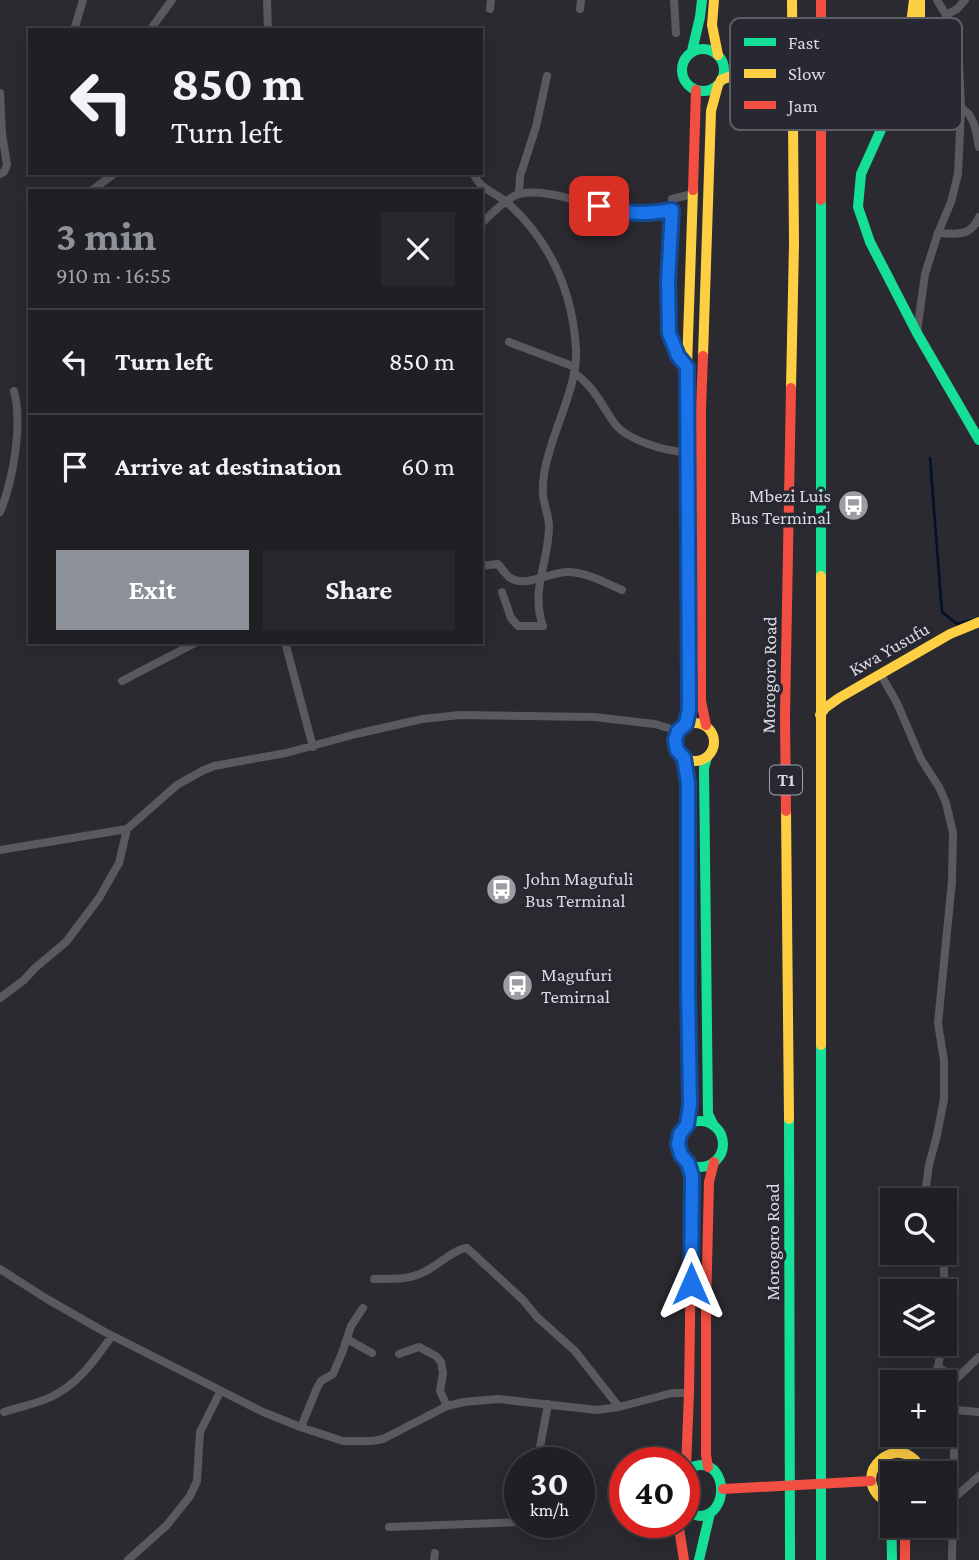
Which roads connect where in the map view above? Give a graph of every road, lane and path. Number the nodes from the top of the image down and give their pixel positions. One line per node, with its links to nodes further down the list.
1 (83, 0): 19 (street)
2 (172, 0): 20 (street)
3 (267, 0): 21 (street)
4 (674, 0): 22 (street)
5 (702, 0): 23 (main road)
6 (714, 0): 24 (main road)
7 (792, 0): 14 (main road, Morogoro Road / T1)
8 (821, 0): 15 (main road, T1)
9 (914, 0): 16 (main road)
10 (920, 0): 17 (main road)
11 (937, 0): 13 (street)
12 (965, 0): 13 (street)
13 (946, 15): 18 (street)
14 (792, 18)
15 (821, 18)
16 (912, 18)
17 (920, 18)
18 (947, 18)
19 (75, 28)
20 (151, 28)
21 (268, 28)
22 (676, 33)
23 (692, 51): 24 (main road); 29 (main road)
24 (720, 57): 25 (main road); 28 (main road)
25 (730, 61)
26 (547, 76): 41 (street)
27 (730, 77): 28 (main road)
28 (720, 83): 29 (main road); 66 (main road)
29 (696, 90): 42 (main road)
30 (0, 93): 37 (street)
31 (962, 109): 36 (street)
32 (793, 130): 124 (main road, Morogoro Road / T1)
33 (821, 130): 65 (main road, T1)
34 (881, 130): 48 (main road)
35 (960, 130): 47 (street)
36 (979, 147)
37 (0, 174)
38 (112, 175): 40 (street)
39 (474, 175): 43 (street)
40 (94, 189)
41 (519, 194): 43 (street); 44 (street)
42 (692, 194): 44 (street); 50 (main road)
43 (506, 201): 46 (street); 51 (street)
44 (672, 210): 50 (street)
45 (979, 217): 47 (street)
46 (483, 223)
47 (938, 233): 48 (street)
48 (917, 333): 53 (main road)
49 (509, 342): 51 (street)
50 (687, 367): 54 (main road)
51 (574, 370): 54 (street); 57 (street)
52 (14, 391): 55 (street)
53 (979, 440)
54 (687, 452): 67 (main road)
55 (0, 512)
56 (483, 566): 57 (street)
57 (540, 579): 58 (street); 59 (street)
58 (622, 590)
59 (502, 592)
60 (979, 622): 63 (main road, Kwa Yusufu)
61 (193, 644): 64 (street)
62 (286, 644): 68 (street)
63 (881, 675): 65 (main road, Kwa Yusufu); 78 (street)
64 (121, 681)
65 (820, 715): 125 (main road, T1)
66 (706, 725): 67 (main road); 69 (main road)
67 (682, 727): 68 (street); 70 (main road)
68 (313, 747): 71 (street)
69 (707, 757): 70 (main road); 75 (main road)
70 (684, 758): 74 (main road)
71 (127, 829): 72 (street); 73 (street)
72 (0, 850)
73 (0, 998)
74 (687, 1125): 75 (main road); 77 (main road)
75 (713, 1125): 76 (main road)
76 (714, 1162): 77 (main road); 107 (main road)
77 (688, 1163): 93 (main road)
78 (926, 1188)
79 (0, 1269): 82 (street)
80 (374, 1279): 96 (street)
81 (363, 1308): 83 (street)
82 (112, 1336): 92 (street); 98 (street)
83 (347, 1339): 84 (street); 100 (street)
84 (372, 1353)
85 (399, 1354): 95 (street)
86 (940, 1356): 88 (street)
87 (979, 1357): 91 (street)
88 (938, 1367): 89 (street); 90 (street)
89 (937, 1370)
90 (942, 1370)
91 (957, 1378)
92 (220, 1392): 100 (street); 121 (street)
93 (690, 1393): 96 (street); 102 (main road)
94 (548, 1404): 95 (street); 96 (street); 101 (street)
95 (447, 1406): 100 (street)
96 (619, 1407)
97 (957, 1410): 99 (street)
98 (4, 1412)
99 (979, 1412)
100 (303, 1428)
101 (540, 1447)
102 (686, 1447)
103 (907, 1447): 104 (street)
104 (905, 1454): 105 (main road); 109 (main road)
105 (917, 1461)
106 (700, 1466): 107 (main road)
107 (708, 1467): 110 (main road)
108 (979, 1476): 111 (street)
109 (871, 1481): 110 (main road); 112 (main road)
110 (723, 1489): 113 (main road)
111 (957, 1496)
112 (880, 1499)
113 (710, 1513): 114 (main road); 123 (main road)
114 (700, 1516)
115 (504, 1523): 116 (street)
116 (389, 1527)
117 (681, 1538): 122 (main road)
118 (892, 1538): 126 (main road)
119 (905, 1538): 127 (main road)
120 (952, 1538): 128 (street)
121 (128, 1560)
122 (684, 1560)
123 (699, 1560)
124 (790, 1560)
125 (821, 1560)
126 (892, 1560)
127 (905, 1560)
128 (952, 1560)

